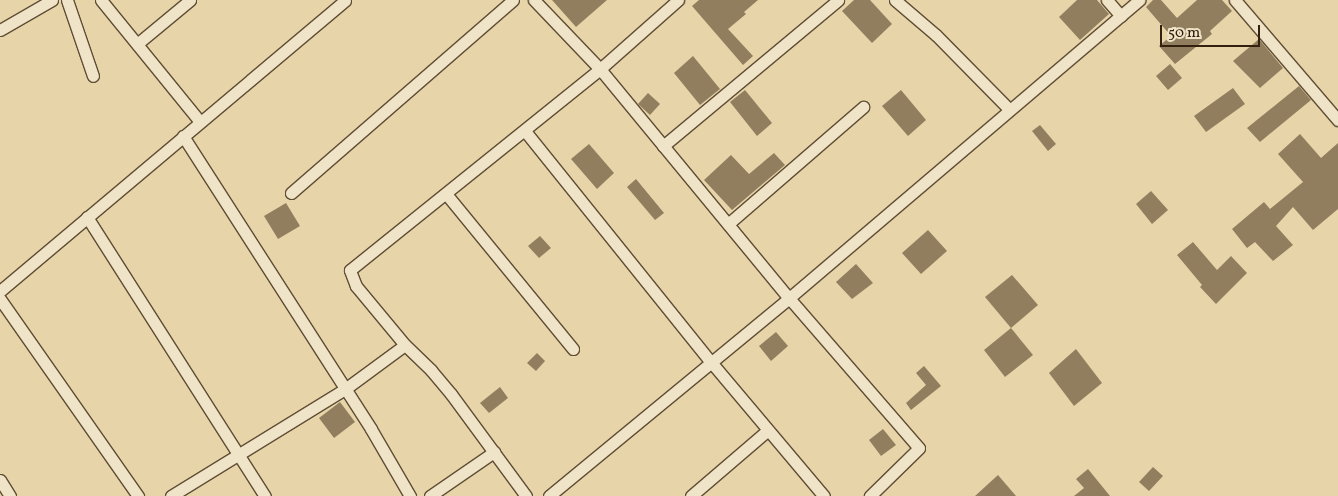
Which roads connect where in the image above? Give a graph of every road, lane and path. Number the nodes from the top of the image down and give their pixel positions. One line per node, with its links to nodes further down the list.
1 (52, 0): 15 (street)
2 (67, 0): 18 (street)
3 (101, 0): 16 (street)
4 (190, 0): 16 (street)
5 (345, 0): 22 (street)
6 (513, 0): 26 (street)
7 (534, 0): 17 (street)
8 (678, 0): 17 (street)
9 (838, 0): 25 (street)
10 (895, 0): 20 (street)
11 (1107, 0): 14 (street)
12 (1139, 0): 14 (street)
13 (1236, 0): 21 (street)
14 (1120, 16): 20 (street)
15 (0, 30)
16 (137, 44): 22 (street)
17 (600, 69): 23 (street); 25 (street)
18 (93, 76)
19 (863, 108): 29 (street)
20 (1009, 109): 31 (street)
21 (1338, 120)
22 (200, 122): 24 (street)
23 (525, 130): 27 (street); 35 (street)
24 (183, 136): 28 (street); 36 (street)
25 (663, 146): 29 (street)
26 (290, 192)
27 (446, 195): 33 (street); 34 (street)
28 (88, 217): 30 (street); 39 (street)
29 (728, 224): 31 (street)
30 (0, 291)
31 (789, 298): 35 (street); 51 (street)
32 (0, 299): 42 (street)
33 (406, 345): 36 (street); 38 (street)
34 (573, 348)
35 (711, 362): 37 (street); 48 (street)
36 (346, 389): 39 (street); 45 (street)
37 (768, 430): 49 (street); 50 (street)
38 (494, 452): 46 (street); 47 (street)
39 (238, 454): 43 (street); 44 (street)
40 (0, 480): 41 (street)
41 (10, 496)
42 (138, 496)
43 (171, 496)
44 (264, 496)
45 (410, 496)
46 (430, 496)
47 (526, 496)
48 (549, 496)
49 (691, 496)
50 (824, 496)
51 (870, 496)

